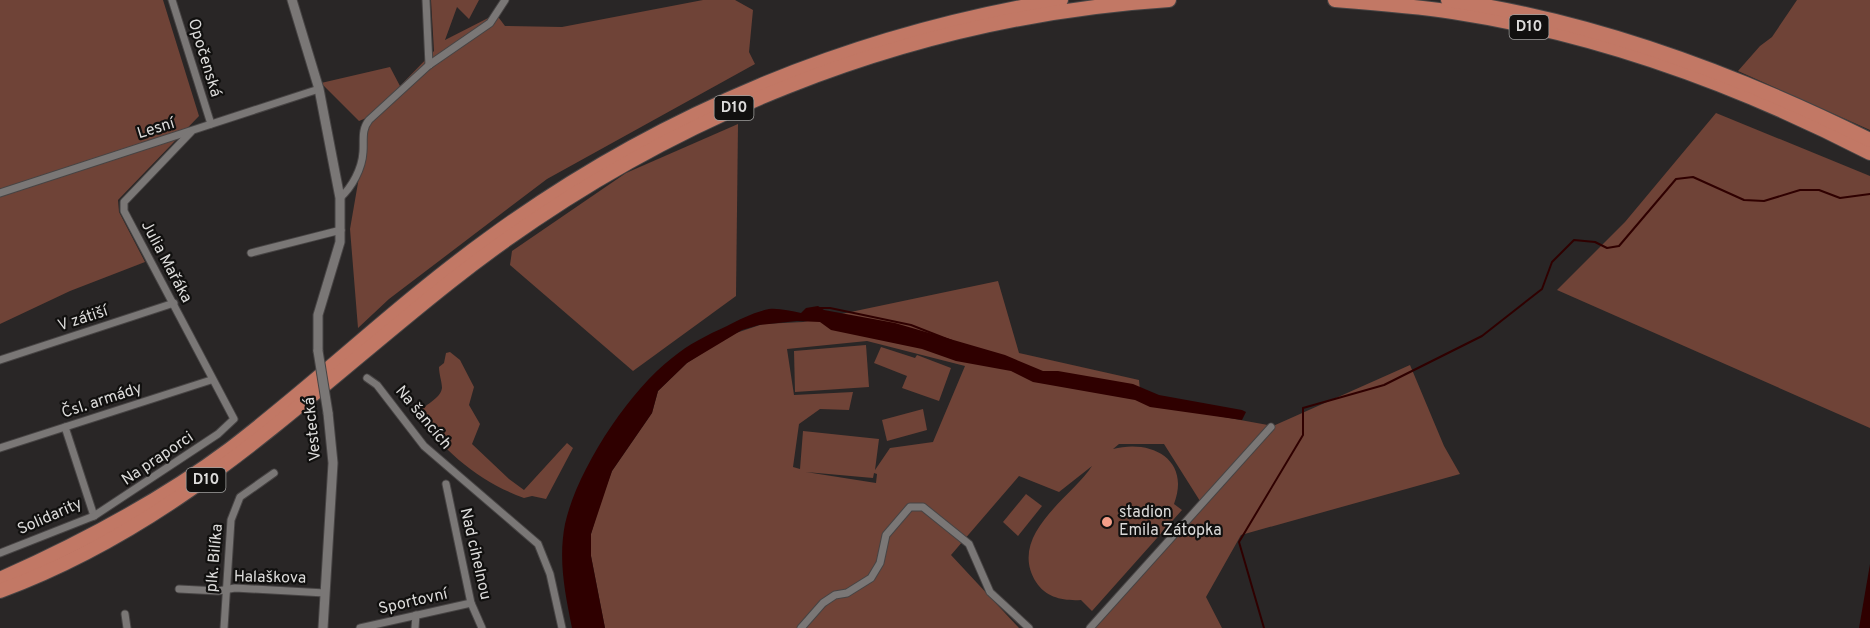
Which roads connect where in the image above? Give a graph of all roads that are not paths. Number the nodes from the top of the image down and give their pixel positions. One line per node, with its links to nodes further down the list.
1 (172, 0): 13 (street, Opočenská)
2 (292, 0): 12 (street, Vestecká)
3 (426, 0): 10 (street)
4 (505, 0): 10 (street)
5 (1061, 0): 24 (highway, D10)
6 (1168, 0): 9 (highway, D10)
7 (1335, 0): 11 (highway, D10)
8 (1448, 0): 11 (highway, D10)
9 (1150, 1): 24 (highway, D10)
10 (429, 65): 20 (street)
11 (1717, 78): 16 (highway, D10); 18 (highway, D10)
12 (319, 89): 13 (street, Lesní); 20 (street, Vestecká)
13 (211, 124): 14 (street, Lesní)
14 (191, 132): 15 (street, Lesní); 17 (street, Julia Mařáka)
15 (171, 138): 17 (street); 19 (street, Lesní)
16 (1870, 140)
17 (176, 149): 23 (street, Julia Mařáka)
18 (1870, 153)
19 (0, 194)
20 (340, 198): 21 (street, Vestecká)
21 (341, 230): 22 (street); 41 (street, Vestecká, bridge)
22 (251, 253)
23 (174, 303): 26 (street, V zátiší); 28 (street, Julia Mařáka)
24 (402, 314): 25 (highway, D10)
25 (387, 326): 37 (highway, D10); 40 (highway, D10)
26 (0, 360)
27 (367, 378): 51 (street, Na šancích)
28 (212, 380): 29 (street, Julia Mařáka); 30 (street, Čsl. armády)
29 (234, 419): 35 (street, Na praporci)
30 (65, 427): 32 (street, Čsl. armády); 35 (street, Solidarity)
31 (1271, 427): 54 (street)
32 (0, 448)
33 (274, 473): 39 (street, plk. Bilíka)
34 (446, 484): 42 (street, Nad cihelnou)
35 (94, 516): 36 (street, Solidarity)
36 (0, 553)
37 (0, 579)
38 (178, 589): 39 (street, Halaškova)
39 (226, 590): 41 (street, Halaškova); 46 (street, plk. Bilíka)
40 (0, 591)
41 (325, 592): 47 (street, Vestecká)
42 (471, 603): 44 (street, Sportovní); 50 (street, Nad cihelnou)
43 (125, 614): 45 (street)
44 (416, 615): 48 (street, Sportovní); 49 (street)
45 (128, 628)
46 (224, 628)
47 (323, 628)
48 (360, 628)
49 (416, 628)
50 (482, 628)
51 (562, 628)
52 (801, 628): 53 (street)
53 (1029, 628)
54 (1090, 628)

